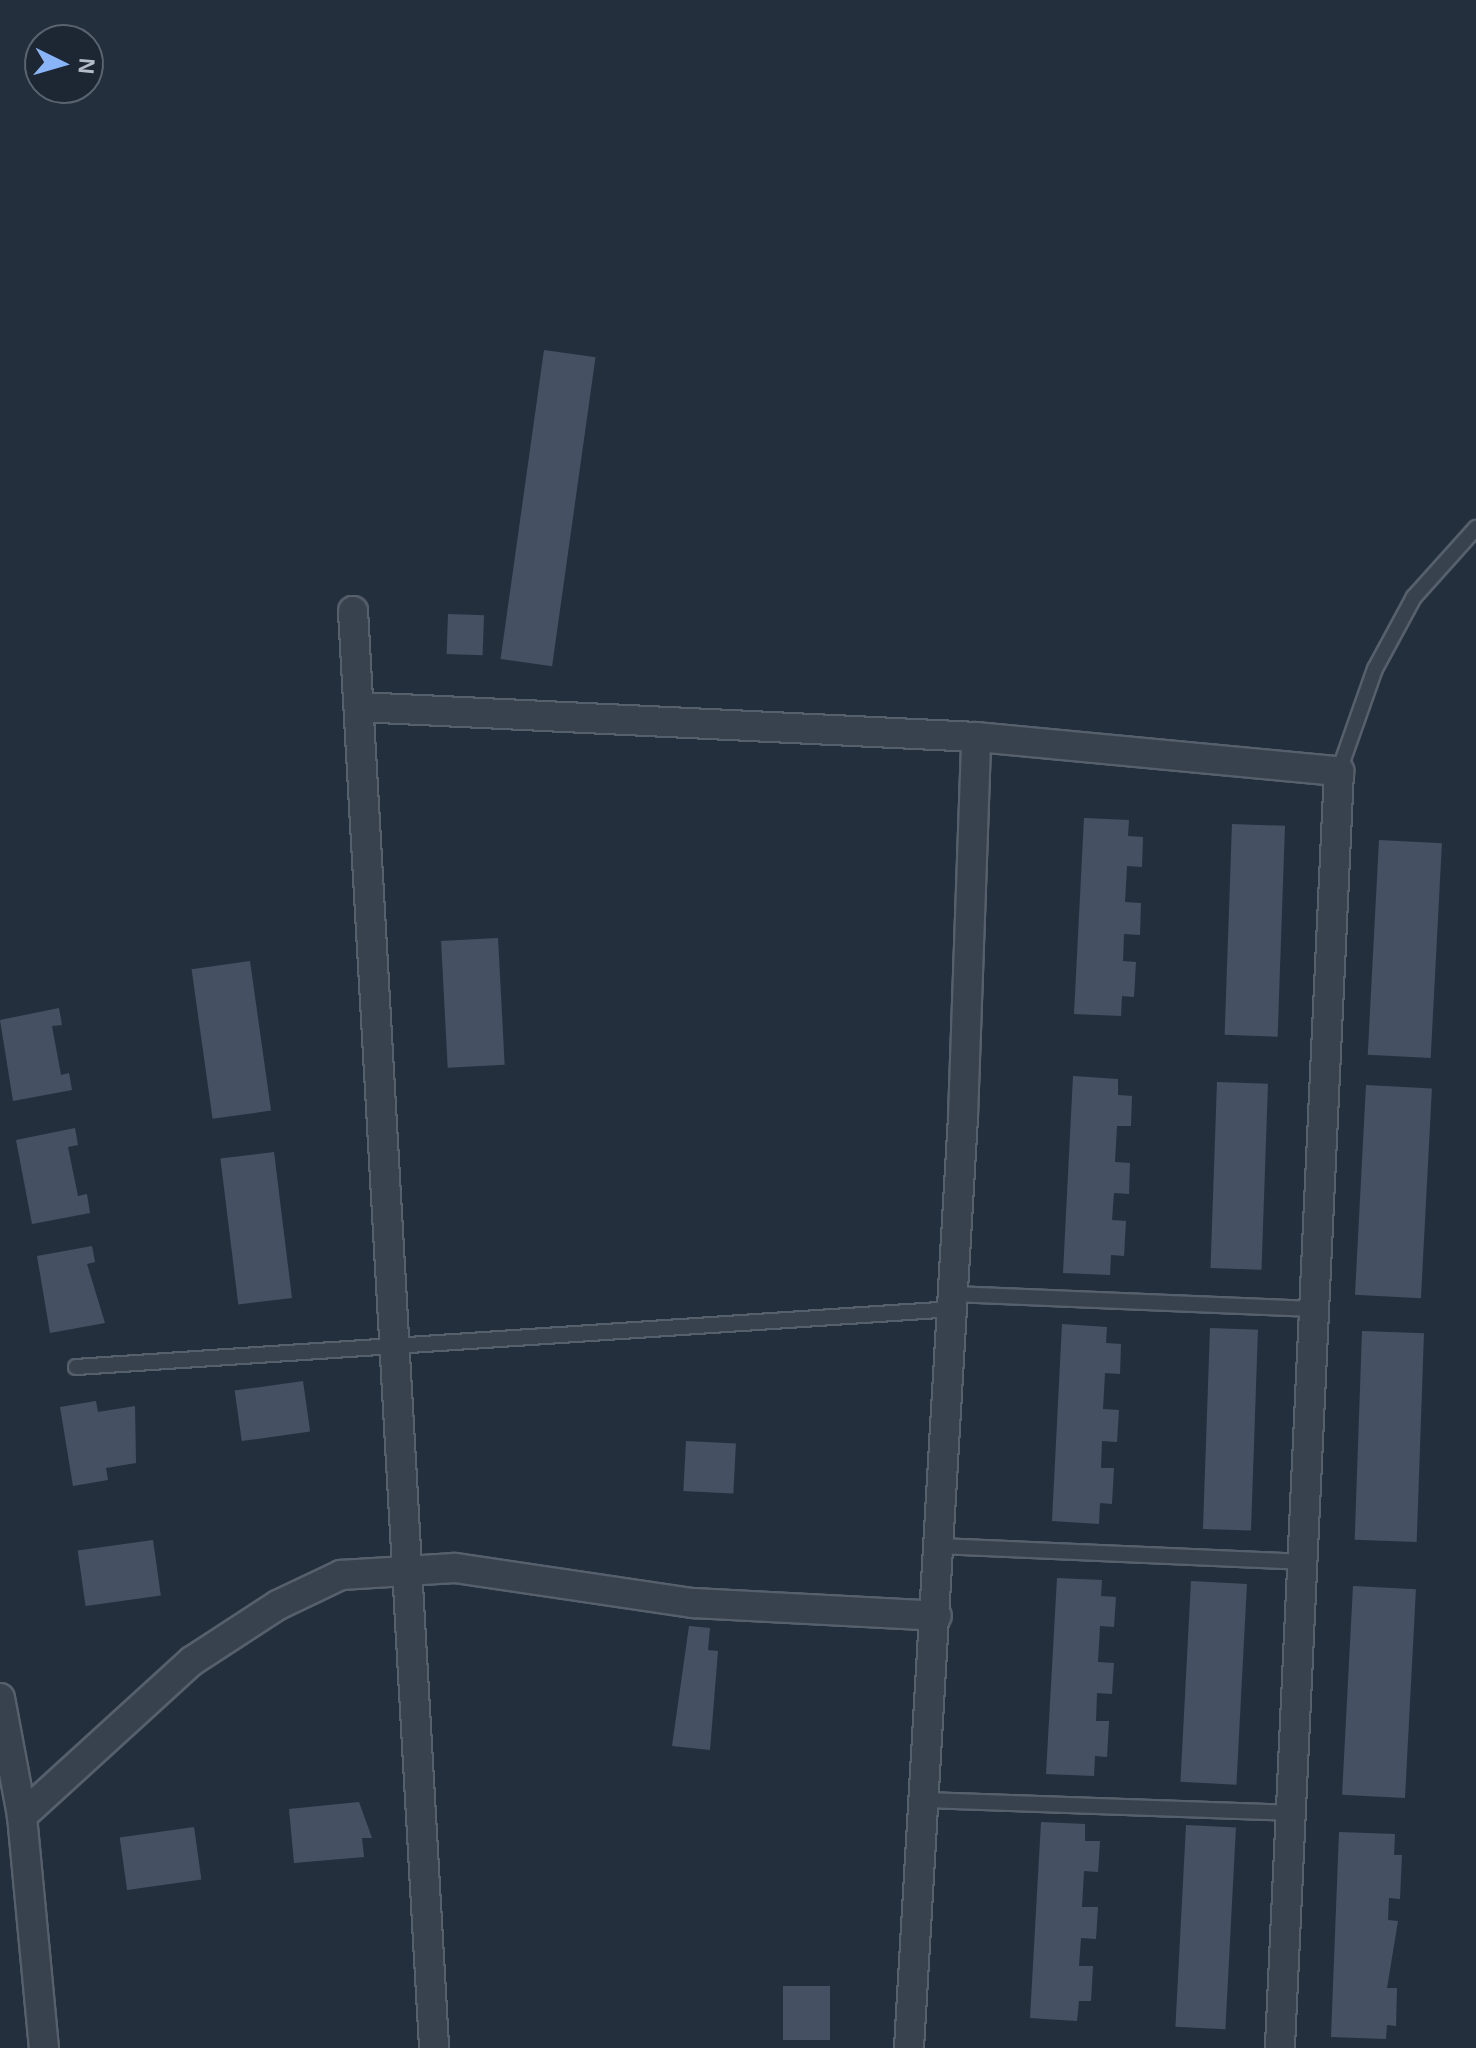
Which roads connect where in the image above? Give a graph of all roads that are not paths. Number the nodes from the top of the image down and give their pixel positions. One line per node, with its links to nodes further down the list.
1 (1476, 528): 5 (lane)
2 (353, 611): 3 (street)
3 (359, 707): 4 (street); 8 (street)
4 (976, 737): 5 (street); 6 (street)
5 (1339, 771): 7 (street)
6 (953, 1301): 7 (lane); 8 (lane); 10 (street)
7 (1313, 1309): 11 (street)
8 (398, 1341): 9 (lane); 12 (street)
9 (76, 1367)
10 (940, 1546): 11 (lane); 13 (street)
11 (1300, 1562): 16 (street)
12 (411, 1566): 13 (street); 17 (street); 19 (street)
13 (937, 1616): 15 (street)
14 (0, 1698): 17 (street)
15 (925, 1800): 16 (lane); 20 (street)
16 (1289, 1813): 21 (street)
17 (22, 1816): 18 (street)
18 (44, 2048)
19 (434, 2048)
20 (909, 2048)
21 (1280, 2048)

